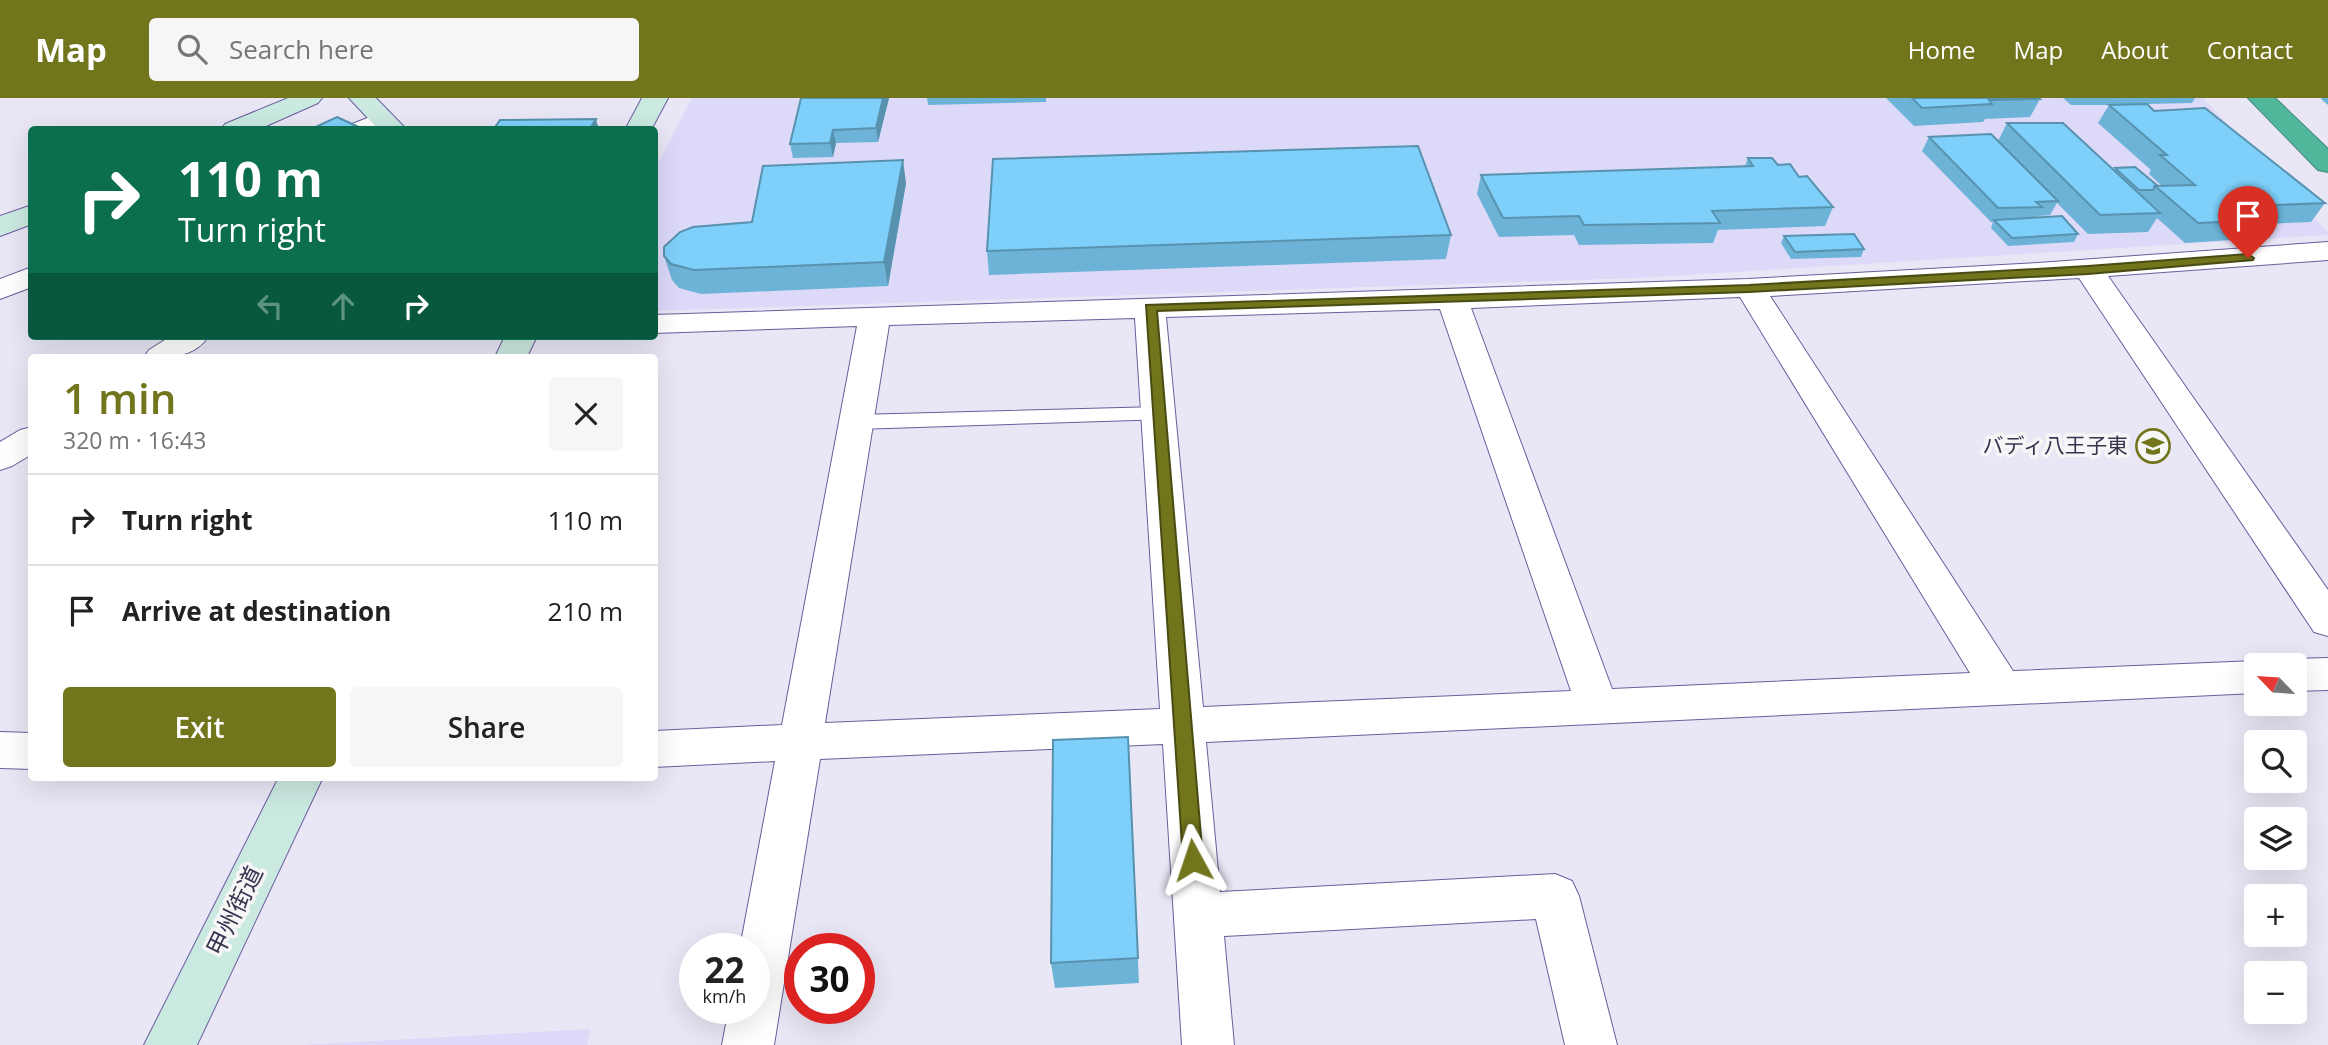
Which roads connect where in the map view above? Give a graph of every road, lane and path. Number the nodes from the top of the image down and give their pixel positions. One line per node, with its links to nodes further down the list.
1 (309, 98): 5 (main road)
2 (362, 98): 6 (main road)
3 (654, 98): 7 (main road)
4 (2261, 98): 8 (highway)
5 (243, 126)
6 (379, 126)
7 (640, 126)
8 (2328, 164)
9 (28, 216): 10 (main road)
10 (0, 226)
11 (2328, 251): 12 (street)
12 (2088, 270): 14 (street); 26 (street)
13 (28, 278): 15 (street)
14 (1749, 288): 16 (street); 30 (street)
15 (0, 290)
16 (1452, 298): 17 (street); 31 (street)
17 (1150, 307): 18 (street); 22 (street)
18 (874, 315): 19 (street); 23 (street)
19 (658, 324)
20 (187, 340): 21 (street)
21 (165, 354)
22 (1158, 414): 23 (lane); 32 (street)
23 (857, 422): 33 (street)
24 (28, 440): 25 (street)
25 (0, 458)
26 (2328, 621)
27 (2328, 674): 28 (street)
28 (2307, 675)
29 (2244, 677): 30 (street)
30 (2000, 686): 31 (street)
31 (1597, 706): 32 (street)
32 (1182, 724): 33 (street); 38 (street)
33 (800, 744): 34 (street); 40 (street)
34 (658, 749)
35 (0, 750): 36 (street)
36 (28, 751)
37 (299, 781): 39 (main road, 甲州街道)
38 (1198, 915): 41 (street); 42 (street)
39 (170, 1045)
40 (748, 1045)
41 (1208, 1045)
42 (1591, 1045)

